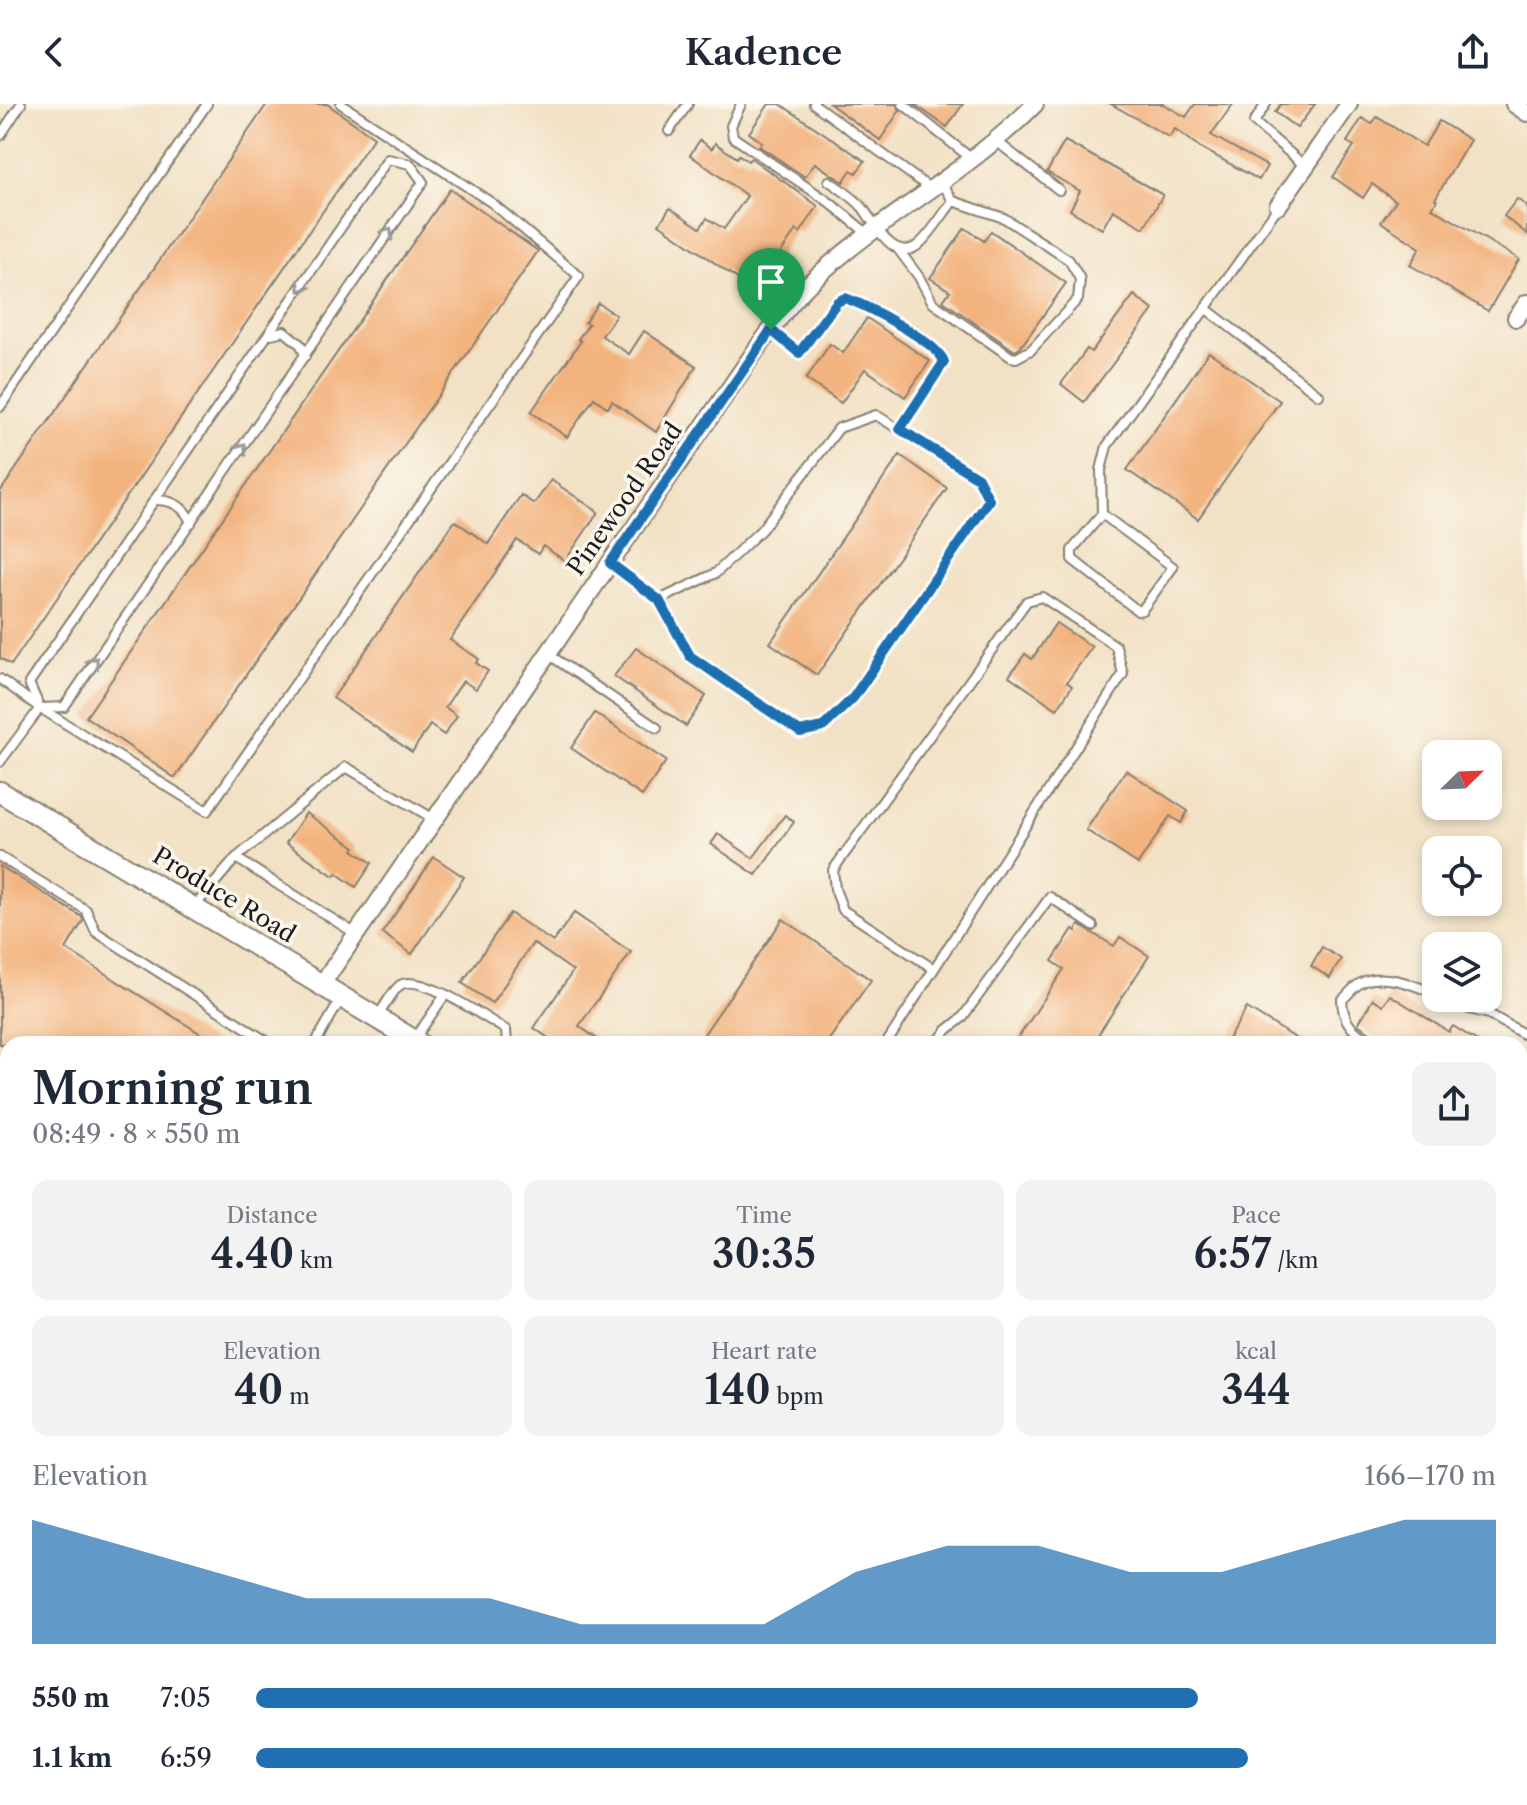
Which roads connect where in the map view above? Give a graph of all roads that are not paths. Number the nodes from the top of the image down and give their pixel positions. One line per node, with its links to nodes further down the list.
1 (21, 104): 14 (lane)
2 (207, 104): 34 (lane)
3 (341, 104): 16 (lane)
4 (688, 104): 13 (lane)
5 (741, 104): 25 (lane)
6 (814, 104): 21 (lane)
7 (903, 104): 17 (lane)
8 (1035, 104): 15 (street, Pinewood Road)
9 (1266, 104): 19 (lane)
10 (1349, 104): 19 (street)
11 (1514, 104): 12 (street)
12 (1527, 113)
13 (669, 131)
14 (0, 136)
15 (996, 141): 17 (street, Pinewood Road); 22 (lane)
16 (417, 154): 18 (lane); 43 (lane)
17 (972, 160): 21 (street, Pinewood Road)
18 (410, 164): 31 (lane, one-way to 31); 32 (lane, one-way to 18)
19 (1305, 166): 24 (street)
20 (829, 181): 25 (lane)
21 (937, 186): 23 (lane); 25 (street, Pinewood Road)
22 (1059, 190)
23 (953, 201): 26 (lane); 26 (lane)
24 (1278, 206): 28 (lane)
25 (872, 232): 26 (lane); 30 (street, Pinewood Road)
26 (898, 249)
27 (1527, 303): 29 (street)
28 (1205, 308): 33 (lane); 37 (lane)
29 (1516, 318)
30 (771, 330): 35 (lane); 39 (street, Pinewood Road)
31 (270, 334): 32 (lane); 36 (lane)
32 (305, 356): 38 (lane, one-way to 32)
33 (1319, 395)
34 (0, 407)
35 (900, 429): 40 (lane); 40 (lane)
36 (155, 500): 38 (lane); 43 (lane)
37 (1102, 514): 37 (lane)
38 (191, 523): 43 (lane, one-way to 38)
39 (610, 563): 40 (lane); 41 (street, Pinewood Road)
40 (659, 600)
41 (547, 654): 44 (lane); 47 (street, Pinewood Road)
42 (0, 679): 43 (lane)
43 (40, 708): 45 (lane)
44 (657, 728)
45 (0, 762)
46 (0, 792): 50 (street, Produce Road)
47 (435, 820): 49 (lane); 52 (street, Pinewood Road)
48 (0, 857): 60 (lane)
49 (236, 858): 50 (lane); 52 (lane)
50 (193, 907): 54 (street, Produce Road)
51 (1093, 926): 66 (lane)
52 (356, 934): 54 (street, Pinewood Road)
53 (934, 969): 53 (lane); 65 (lane)
54 (322, 984): 57 (street, Produce Road)
55 (1422, 989): 67 (lane)
56 (445, 995): 59 (lane); 63 (lane); 64 (lane)
57 (342, 996): 59 (street, Produce Road); 61 (lane)
58 (1481, 1012): 68 (lane)
59 (377, 1018): 62 (street, Produce Road)
60 (258, 1036)
61 (320, 1036)
62 (407, 1036)
63 (421, 1036)
64 (506, 1036)
65 (891, 1036)
66 (942, 1036)
67 (1360, 1036)
68 (1527, 1036)

